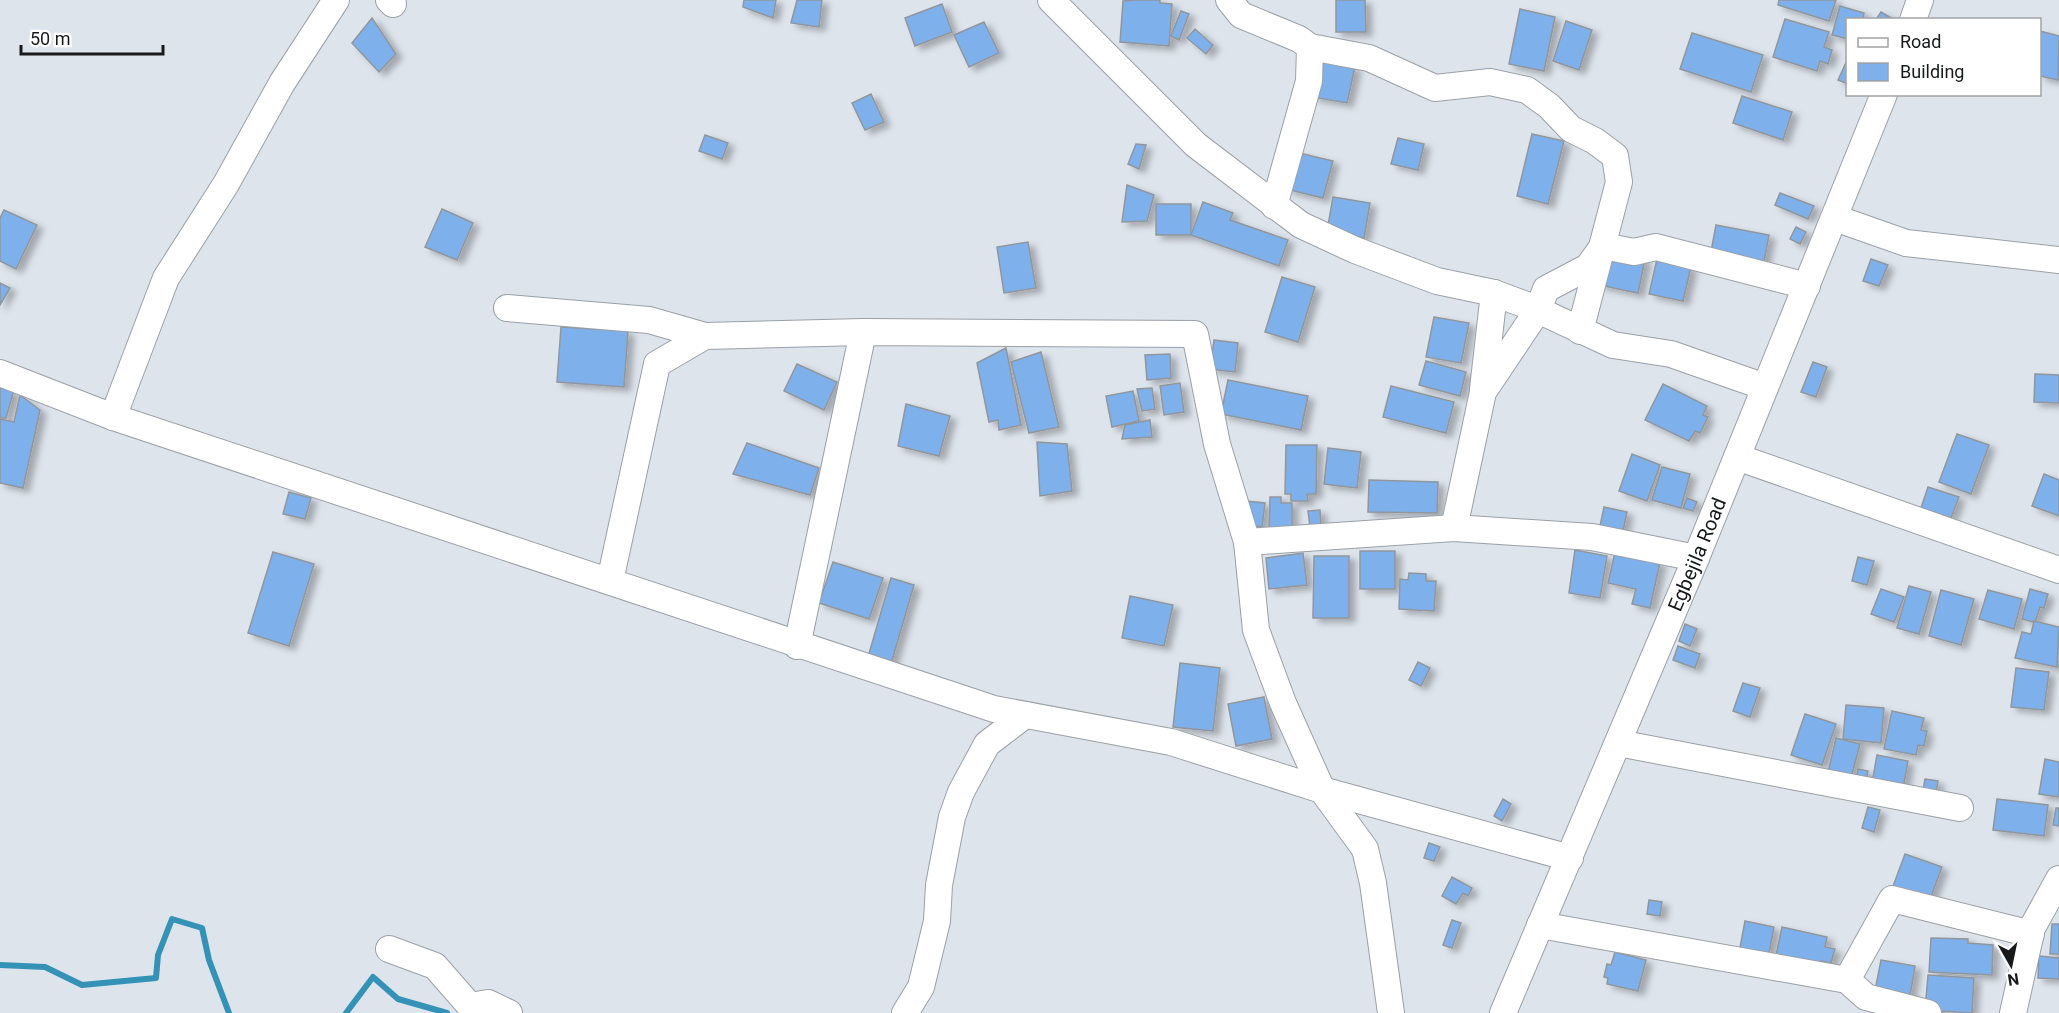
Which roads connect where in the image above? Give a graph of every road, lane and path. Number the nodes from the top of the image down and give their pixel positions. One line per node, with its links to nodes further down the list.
1 (336, 0): 24 (street)
2 (1051, 0): 8 (street)
3 (1229, 0): 6 (street)
4 (1920, 0): 5 (street)
5 (1914, 18)
6 (1310, 47): 8 (street); 10 (street)
7 (1883, 96): 9 (street, Egbejila Road)
8 (1274, 206): 13 (street)
9 (1835, 218): 11 (street); 12 (street, Egbejila Road)
10 (1603, 246): 12 (street); 15 (street); 17 (street)
11 (2059, 260)
12 (1807, 286): 22 (street, Egbejila Road)
13 (1494, 293): 15 (street); 23 (street)
14 (507, 308): 16 (street)
15 (1538, 310): 17 (street); 23 (street)
16 (649, 320): 19 (street); 20 (street)
17 (1580, 331): 22 (street)
18 (863, 332): 19 (street); 27 (street); 31 (street)
19 (705, 336): 20 (street)
20 (657, 364): 30 (street)
21 (0, 373): 24 (street)
22 (1765, 387): 25 (street, Egbejila Road)
23 (1482, 392): 26 (street)
24 (113, 417): 30 (street)
25 (1737, 457): 28 (street, Egbejila Road); 29 (street)
26 (1454, 528): 27 (street); 28 (street)
27 (1247, 542): 36 (street)
28 (1696, 558): 34 (street, Egbejila Road)
29 (2059, 570)
30 (610, 581): 31 (street)
31 (797, 646): 32 (street)
32 (965, 700): 33 (street); 35 (street)
33 (1025, 715): 35 (street); 36 (street)
34 (1618, 743): 37 (street); 38 (street, Egbejila Road)
35 (987, 744): 45 (street)
36 (1322, 790): 38 (street); 46 (street)
37 (1959, 808)
38 (1570, 858): 40 (street, Egbejila Road)
39 (2059, 879): 41 (street)
40 (1540, 925): 43 (street); 47 (street, Egbejila Road)
41 (2031, 934): 43 (street); 49 (street)
42 (389, 948): 44 (street)
43 (1847, 980): 48 (street)
44 (509, 1013)
45 (905, 1013)
46 (1390, 1013)
47 (1503, 1013)
48 (1928, 1013)
49 (2013, 1013)

